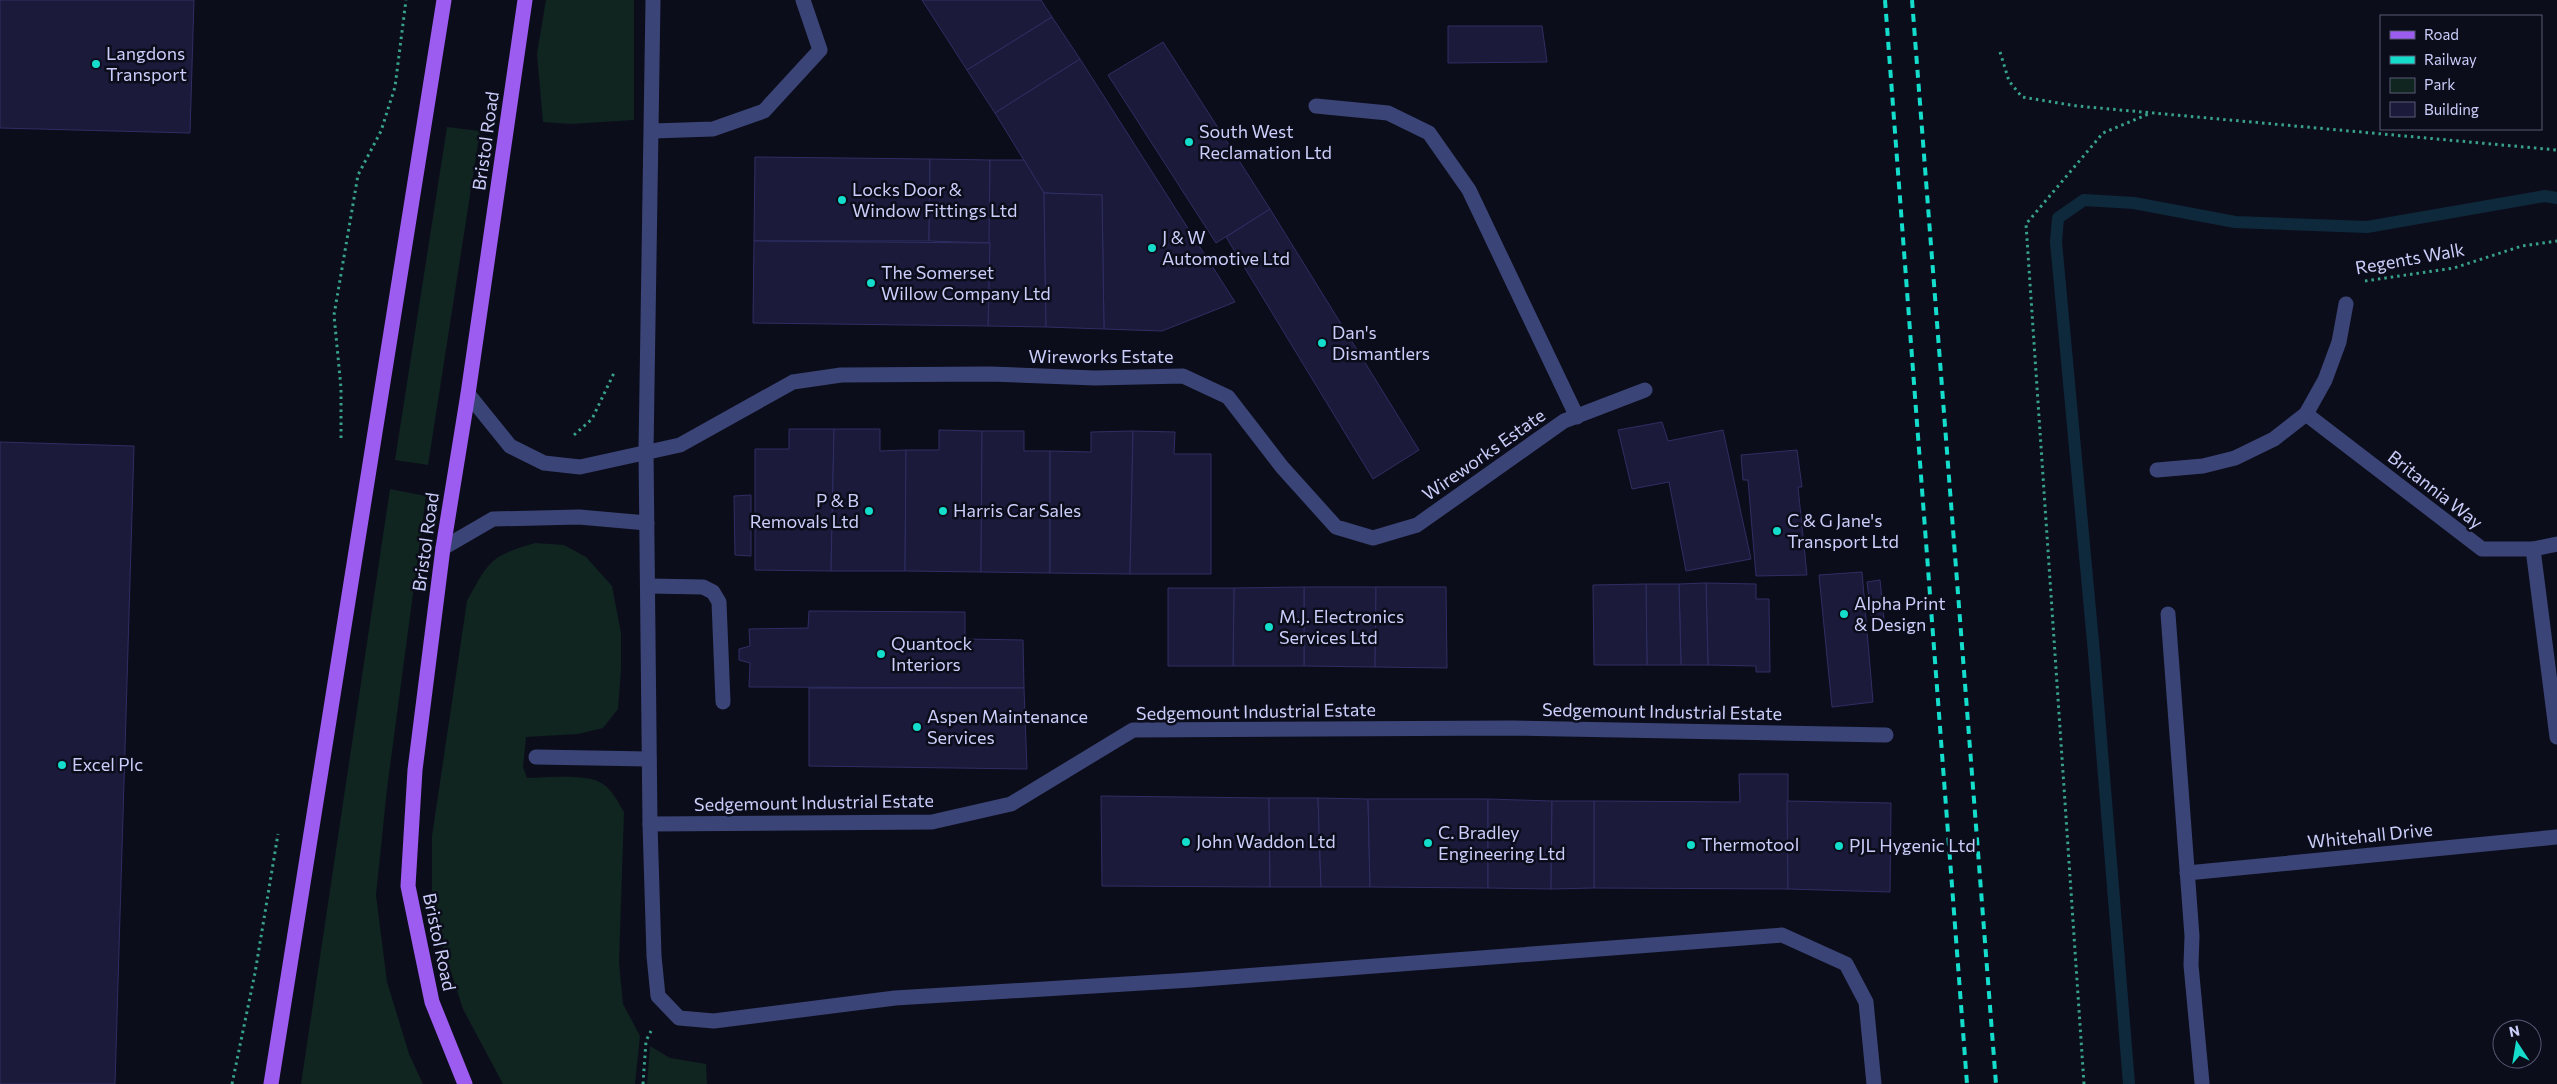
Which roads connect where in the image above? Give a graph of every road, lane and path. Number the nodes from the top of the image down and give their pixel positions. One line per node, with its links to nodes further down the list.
1 (406, 0): 19 (path)
2 (444, 0): 40 (main road)
3 (525, 0): 15 (main road, Bristol Road)
4 (653, 0): 9 (street)
5 (803, 0): 9 (street)
6 (2000, 52): 8 (path)
7 (1316, 106): 17 (street)
8 (2151, 113): 10 (path); 44 (path)
9 (652, 131): 20 (street)
10 (2557, 150)
11 (2557, 241): 12 (path, Regents Walk)
12 (2346, 304): 16 (street)
13 (614, 373): 18 (path)
14 (1645, 390): 17 (street, Wireworks Estate)
15 (468, 394): 20 (street, Wireworks Estate); 24 (main road, Bristol Road)
16 (2306, 414): 21 (street); 25 (street, Britannia Way)
17 (1577, 417): 20 (street, Wireworks Estate)
18 (571, 438)
19 (340, 445)
20 (646, 451): 22 (street)
21 (2157, 470)
22 (647, 523): 24 (street); 26 (street)
23 (2557, 544): 25 (street, Britannia Way)
24 (442, 548): 41 (main road, Bristol Road)
25 (2533, 549): 30 (street)
26 (648, 586): 28 (street); 32 (street)
27 (2168, 614): 36 (street)
28 (723, 702)
29 (1886, 735): 33 (street, Sedgemount Industrial Estate)
30 (2557, 737)
31 (536, 757): 32 (street)
32 (649, 759): 33 (street)
33 (650, 824): 37 (street)
34 (279, 828): 39 (path)
35 (2557, 836): 36 (street, Whitehall Drive)
36 (2187, 873): 38 (street)
37 (665, 1003): 42 (path); 43 (street)
38 (2202, 1083)
39 (232, 1084)
40 (271, 1084)
41 (465, 1084)
42 (643, 1084)
43 (1874, 1084)
44 (2084, 1084)

